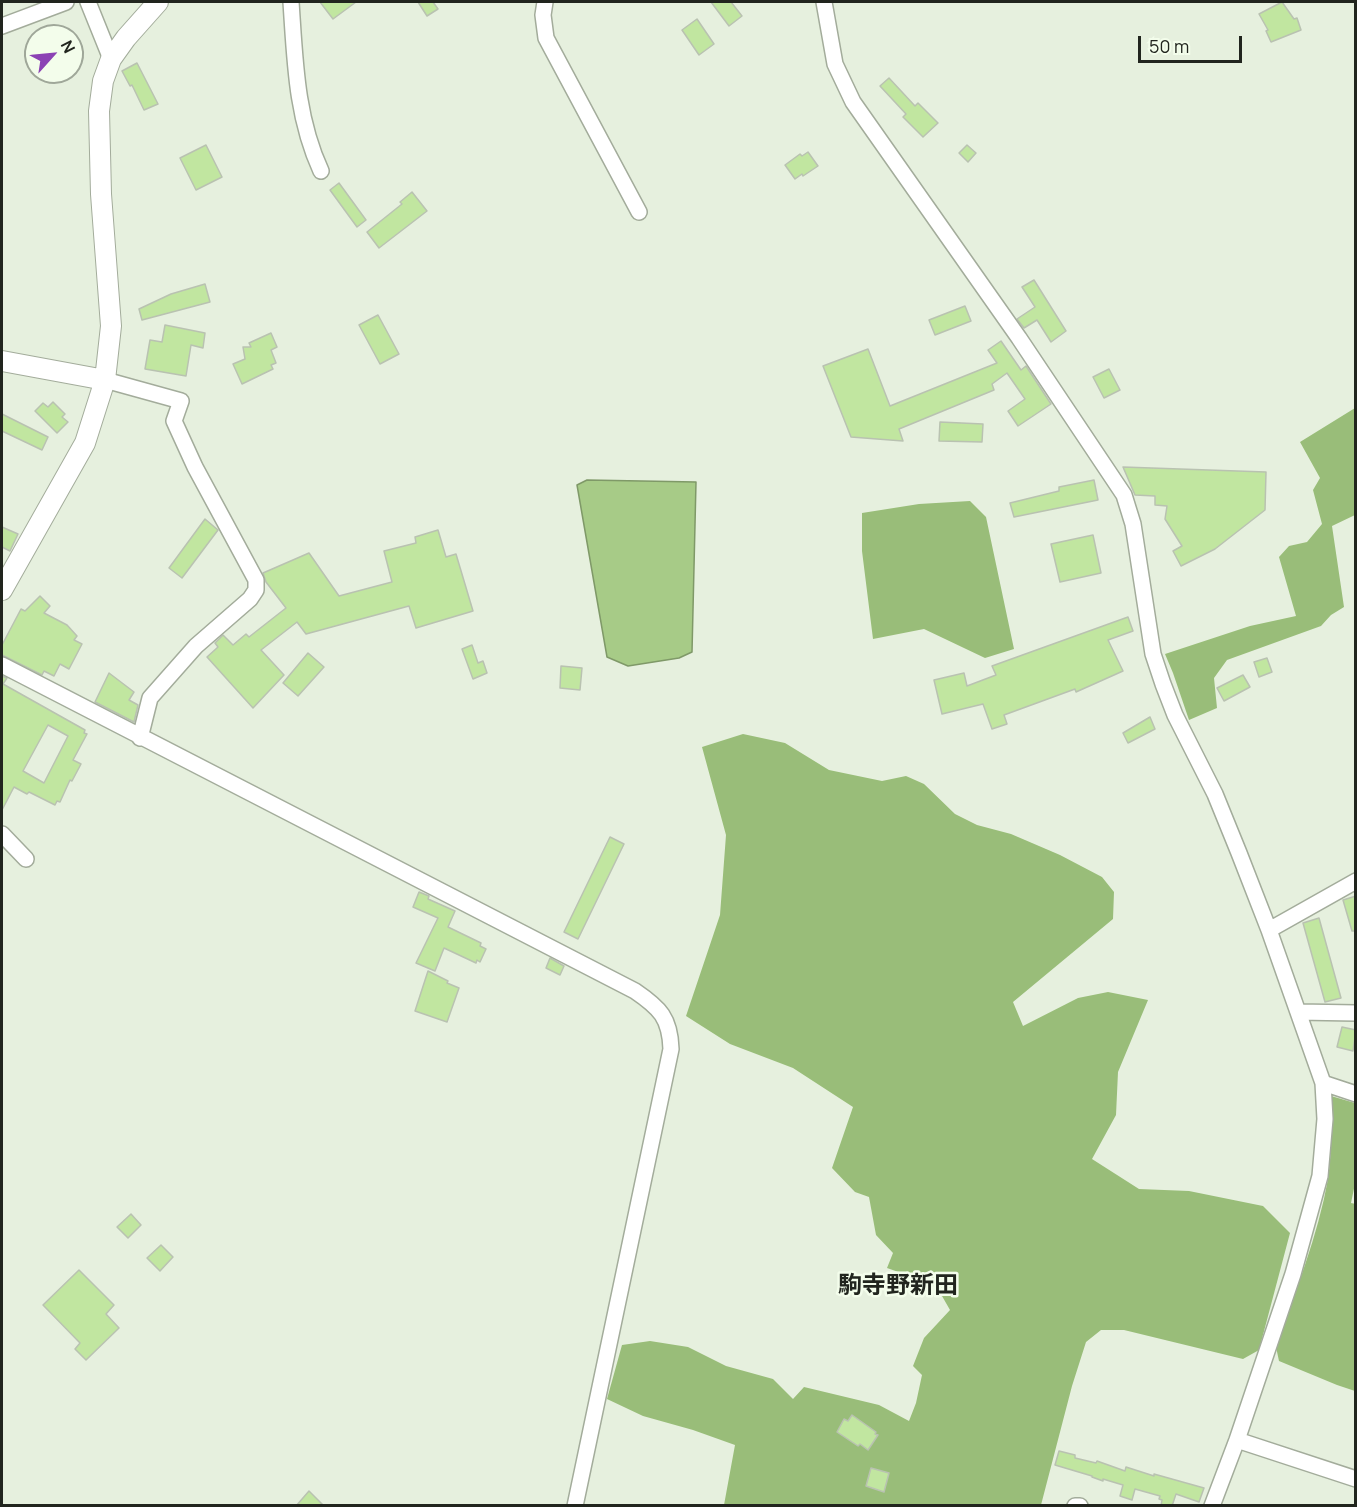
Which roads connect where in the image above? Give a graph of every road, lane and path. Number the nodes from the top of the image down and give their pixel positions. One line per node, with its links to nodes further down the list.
1 (66, 2): 7 (street)
2 (88, 2): 8 (street)
3 (158, 2): 8 (street)
4 (291, 2): 9 (street)
5 (545, 2): 10 (street)
6 (824, 2): 19 (street)
7 (2, 26)
8 (111, 59): 12 (street)
9 (321, 171)
10 (639, 212)
11 (2, 361): 12 (street)
12 (105, 380): 13 (street); 15 (street)
13 (4, 580)
14 (2, 665): 15 (street)
15 (140, 738): 26 (street)
16 (2, 834): 17 (street)
17 (26, 859)
18 (1356, 881): 19 (street)
19 (1269, 930): 20 (street)
20 (1298, 1012): 21 (street); 22 (street)
21 (1356, 1013)
22 (1323, 1083): 23 (street); 24 (street)
23 (1356, 1094)
24 (1237, 1440): 25 (street); 29 (street)
25 (1356, 1479)
26 (575, 1506)
27 (1075, 1506): 28 (street)
28 (1080, 1506)
29 (1212, 1506)

